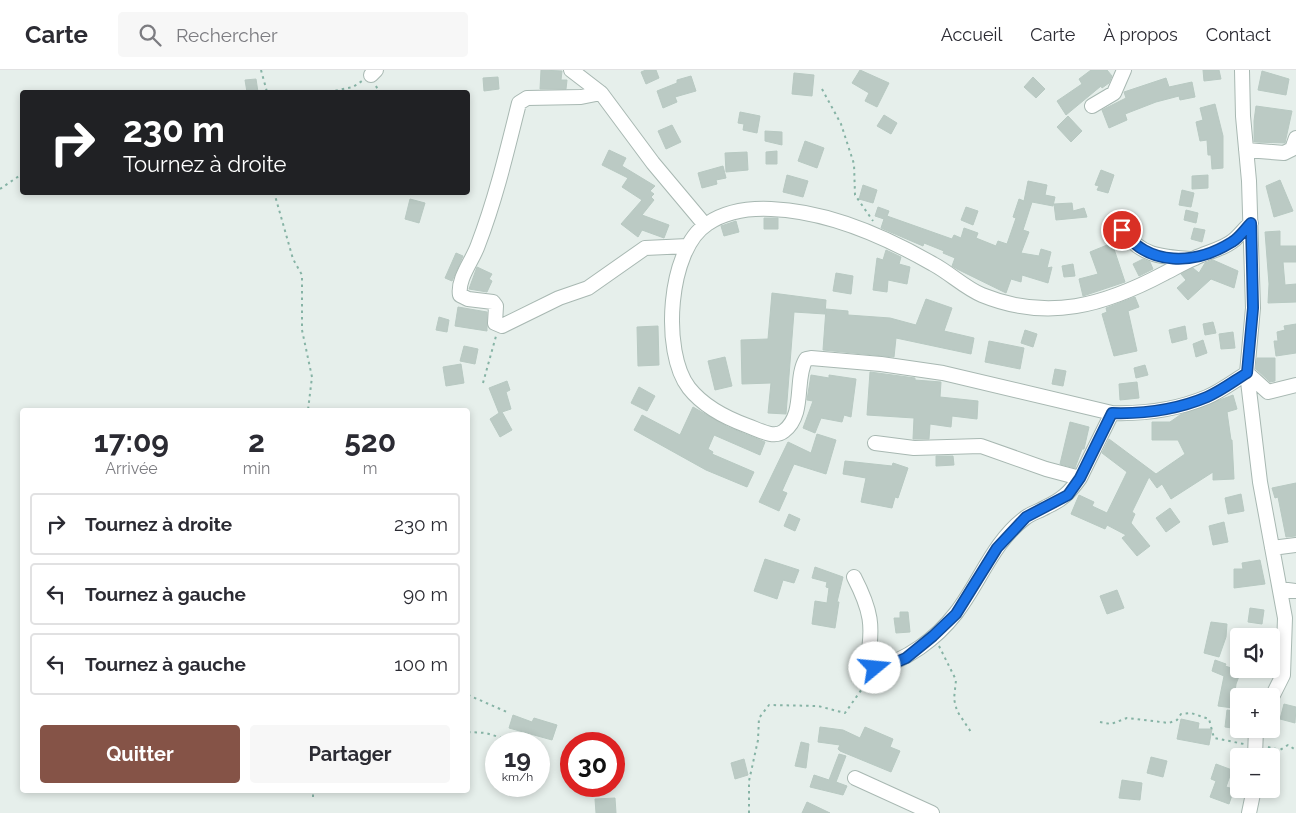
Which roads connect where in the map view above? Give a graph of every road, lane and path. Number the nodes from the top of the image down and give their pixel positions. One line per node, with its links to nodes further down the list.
1 (261, 70): 7 (path)
2 (571, 70): 9 (street)
3 (1124, 70): 10 (street)
4 (1242, 70): 12 (street)
5 (373, 73): 8 (path)
6 (822, 89): 19 (path)
7 (266, 90)
8 (339, 90)
9 (601, 93): 17 (street); 22 (street)
10 (1092, 106)
11 (1296, 138): 12 (street)
12 (1246, 150): 16 (street)
13 (20, 175): 14 (path)
14 (0, 189)
15 (275, 195): 26 (path)
16 (1251, 223): 21 (street); 23 (street)
17 (705, 225): 19 (street); 20 (street)
18 (1122, 230): 21 (street)
19 (875, 236): 21 (street)
20 (688, 246): 22 (street); 27 (street)
21 (1192, 259)
22 (499, 326): 24 (path)
23 (1247, 373): 25 (street); 27 (street); 31 (street)
24 (482, 383)
25 (1296, 385)
26 (308, 408)
27 (1112, 413): 29 (street)
28 (875, 442): 29 (street)
29 (1080, 478): 35 (street)
30 (1296, 545): 31 (street)
31 (1272, 548): 33 (street)
32 (854, 577): 36 (street)
33 (1280, 589): 34 (street); 37 (street)
34 (1296, 592)
35 (933, 636): 36 (street); 42 (path)
36 (875, 668): 51 (path)
37 (1276, 688)
38 (470, 696): 39 (path)
39 (507, 712)
40 (1100, 722): 44 (path)
41 (470, 732): 43 (path)
42 (971, 732)
43 (485, 733)
44 (1254, 738)
45 (1262, 738): 46 (path)
46 (1296, 750)
47 (855, 778): 52 (street)
48 (313, 793): 49 (path)
49 (313, 797)
50 (1252, 798): 53 (street)
51 (749, 813)
52 (932, 813)
53 (1249, 813)

